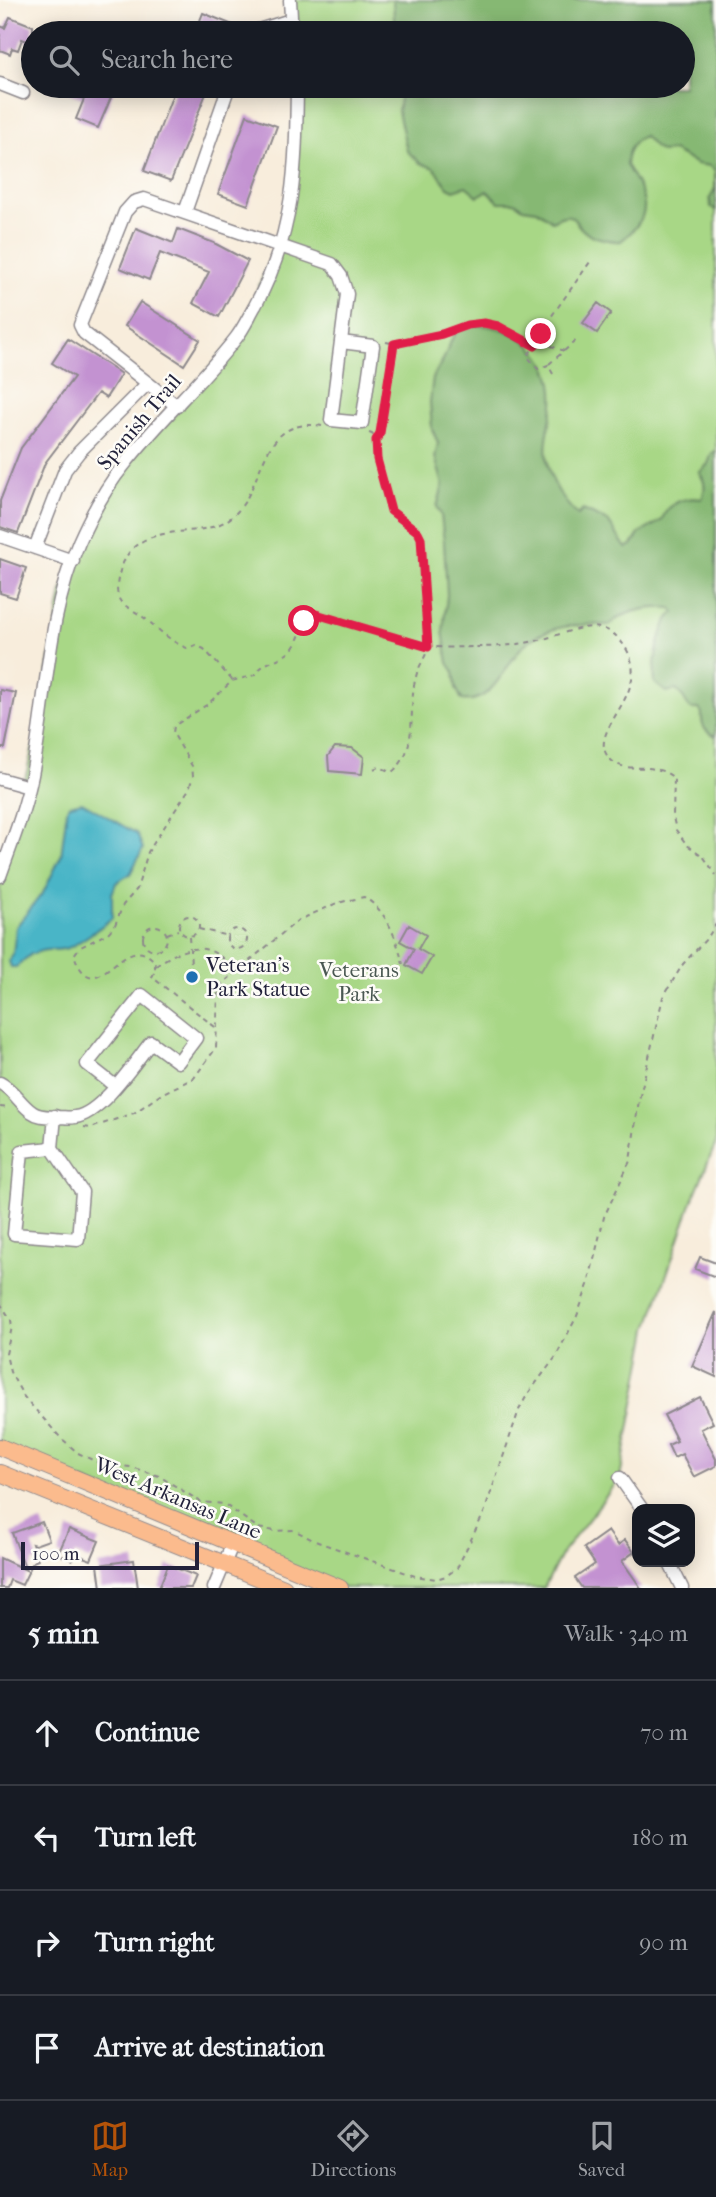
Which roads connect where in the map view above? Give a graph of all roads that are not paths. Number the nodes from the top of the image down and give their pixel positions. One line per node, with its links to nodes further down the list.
1 (290, 0): 2 (street)
2 (292, 21)
3 (0, 84): 4 (street)
4 (21, 92)
5 (225, 98): 7 (street)
6 (297, 98): 8 (street, Spanish Trail)
7 (185, 212): 8 (street); 10 (street)
8 (282, 246): 9 (street); 11 (street, Spanish Trail)
9 (342, 336): 9 (street)
10 (148, 383): 11 (street); 13 (street)
11 (177, 405): 14 (street, Spanish Trail)
12 (0, 536): 13 (street)
13 (35, 548): 14 (street)
14 (73, 561): 16 (street, Spanish Trail)
15 (0, 779): 16 (street)
16 (29, 787): 17 (street, Spanish Trail)
17 (0, 876)
18 (0, 1083): 20 (street)
19 (115, 1086): 19 (street); 20 (street)
20 (55, 1116): 21 (street)
21 (52, 1149): 21 (street)
22 (0, 1447): 26 (main road, West Arkansas Lane)
23 (0, 1473): 27 (main road, West Arkansas Lane)
24 (620, 1478): 25 (street)
25 (638, 1504)
26 (232, 1545): 27 (street); 31 (main road, West Arkansas Lane)
27 (224, 1564): 29 (street); 30 (main road, West Arkansas Lane)
28 (672, 1567): 32 (street)
29 (214, 1588)
30 (284, 1588)
31 (340, 1588)
32 (682, 1588)

